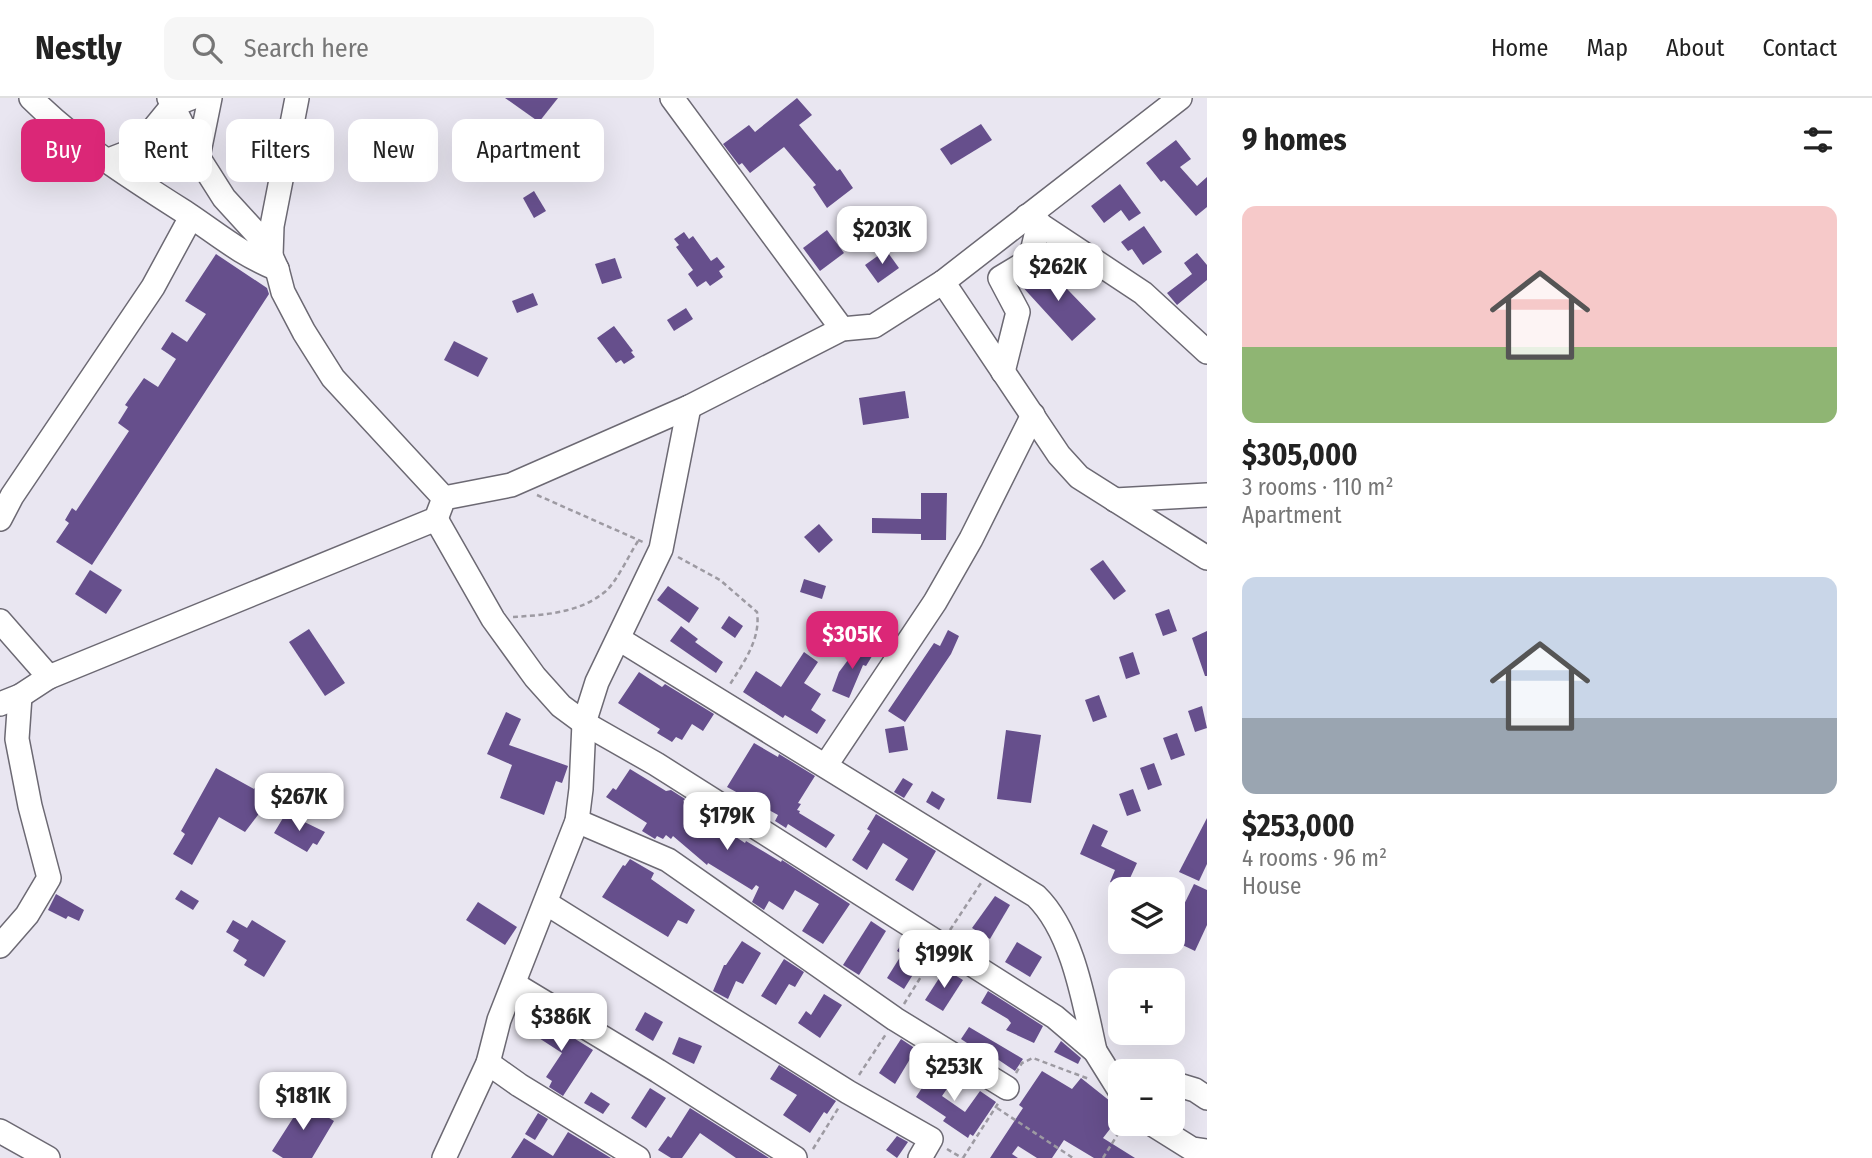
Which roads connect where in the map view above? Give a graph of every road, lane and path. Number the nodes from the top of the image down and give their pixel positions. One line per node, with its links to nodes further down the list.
1 (31, 98): 9 (street)
2 (210, 98): 8 (street)
3 (297, 98): 13 (street)
4 (672, 98): 15 (street)
5 (1180, 98): 12 (street)
6 (178, 100): 7 (street); 9 (street)
7 (185, 119)
8 (206, 119)
9 (106, 161): 11 (street)
10 (212, 179): 13 (street)
11 (191, 217): 13 (street); 24 (street)
12 (1033, 219): 14 (street); 16 (street); 17 (street)
13 (274, 262): 23 (street)
14 (943, 282): 15 (street); 17 (street)
15 (842, 329): 18 (street)
16 (1207, 352)
17 (1003, 372): 19 (street)
18 (689, 407): 20 (street); 26 (street)
19 (1033, 415): 22 (street); 35 (street)
20 (512, 485): 23 (street); 25 (path)
21 (1207, 495): 22 (street)
22 (1115, 500): 27 (street)
23 (440, 508): 28 (street); 31 (street)
24 (0, 519)
25 (638, 541): 26 (path); 28 (path)
26 (661, 549): 30 (street); 33 (path)
27 (1207, 558)
28 (492, 619): 34 (street)
29 (0, 621): 31 (street)
30 (618, 639): 33 (street); 34 (street)
31 (49, 677): 32 (street)
32 (10, 700): 38 (street)
33 (721, 701): 35 (street)
34 (584, 723): 36 (street); 40 (street)
35 (826, 765): 40 (street)
36 (577, 821): 37 (street); 45 (street)
37 (546, 903): 39 (street); 55 (street)
38 (0, 946)
39 (514, 984): 41 (street); 54 (street)
40 (1095, 1051): 42 (street)
41 (488, 1063): 51 (street); 53 (street)
42 (1108, 1072)
43 (1108, 1085): 45 (path)
44 (1185, 1087): 46 (street)
45 (1001, 1098): 56 (path); 57 (path)
46 (1207, 1098)
47 (0, 1131): 52 (street)
48 (1117, 1136): 58 (path)
49 (1171, 1136): 50 (street)
50 (1207, 1152)
51 (453, 1155)
52 (48, 1158)
53 (638, 1158)
54 (795, 1158)
55 (919, 1158)
56 (963, 1158)
57 (1073, 1158)
58 (1103, 1158)

